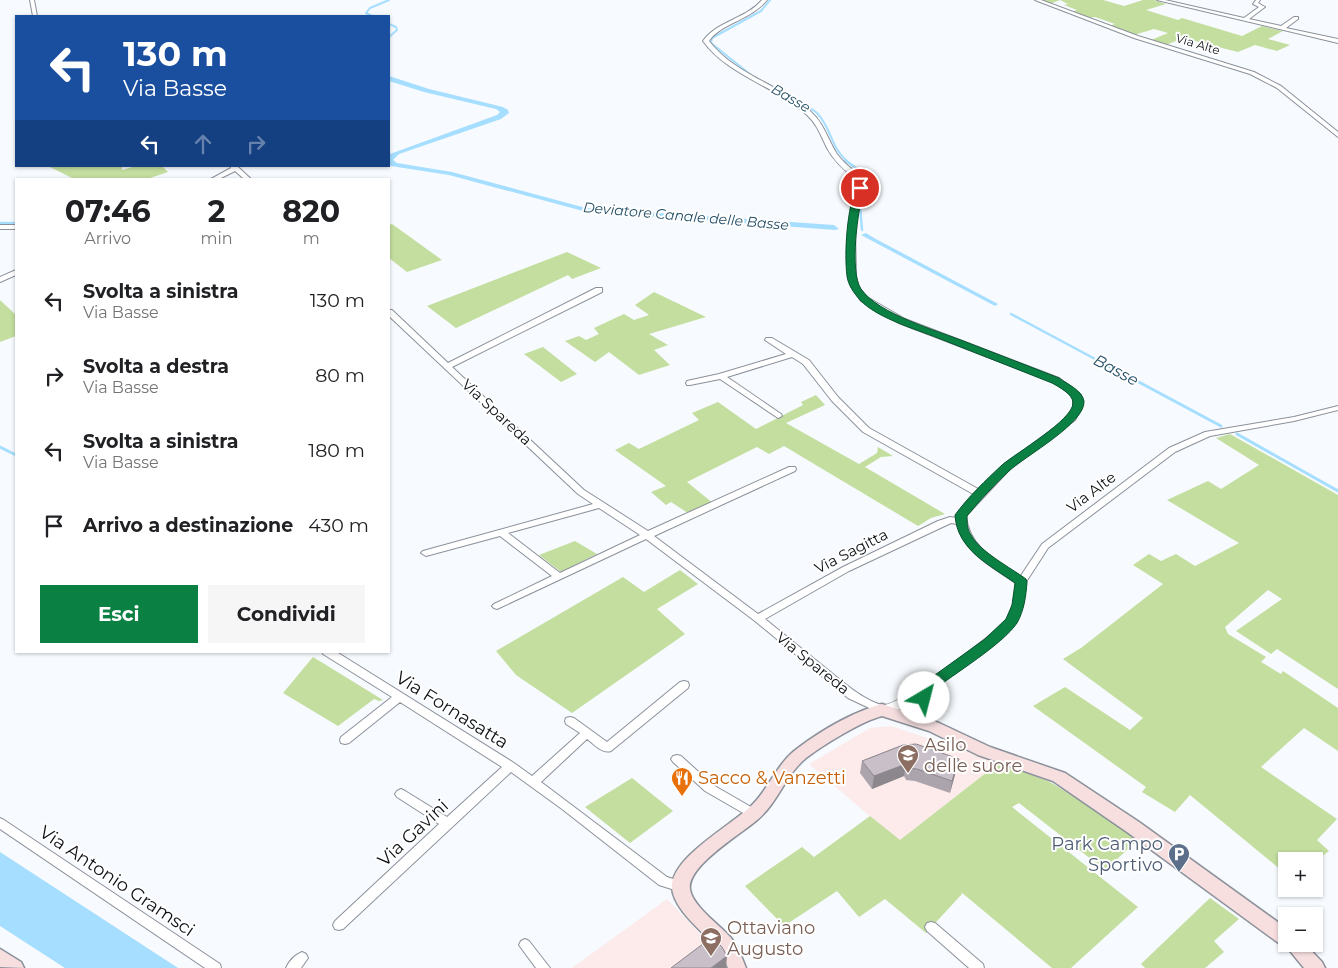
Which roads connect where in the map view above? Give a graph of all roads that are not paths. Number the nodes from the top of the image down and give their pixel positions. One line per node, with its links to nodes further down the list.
1 (32, 0): 6 (street)
2 (765, 0): 29 (street)
3 (1038, 0): 11 (street, Via Alte)
4 (1159, 0): 8 (street)
5 (1258, 0): 8 (street)
6 (35, 15)
7 (1296, 18): 9 (street)
8 (1244, 20): 9 (street)
9 (1282, 28): 10 (street)
10 (1338, 41)
11 (1338, 135)
12 (235, 167): 13 (street); 14 (street)
13 (216, 178)
14 (247, 178)
15 (15, 226): 16 (street)
16 (0, 227)
17 (15, 272): 18 (street)
18 (0, 280)
19 (598, 290): 23 (street)
20 (390, 313): 23 (street, Via Spareda)
21 (769, 340): 22 (street)
22 (793, 354): 24 (street); 29 (street)
23 (448, 366): 30 (street, Via Spareda)
24 (721, 376): 25 (street); 27 (street)
25 (690, 383)
26 (1338, 408): 36 (street, Via Alte)
27 (778, 416)
28 (792, 469): 33 (street)
29 (980, 494): 31 (street)
30 (600, 506): 32 (street); 33 (street, Via Spareda)
31 (961, 521): 36 (street); 38 (street, Via Sagitta)
32 (502, 532): 34 (street); 35 (street)
33 (647, 535): 35 (street); 38 (street, Via Spareda)
34 (426, 553)
35 (558, 577): 37 (street)
36 (1021, 582): 41 (street, Via Alte)
37 (497, 606)
38 (758, 619): 43 (street, Via Spareda)
39 (330, 653): 42 (street, Via Fornasatta)
40 (684, 685): 46 (street)
41 (926, 688): 43 (street, Via Alte); 45 (street)
42 (399, 698): 47 (street); 49 (street, Via Fornasatta)
43 (882, 710): 45 (street, Via Spareda); 52 (street)
44 (570, 720): 46 (street)
45 (934, 727): 58 (street, Via Spareda)
46 (587, 733): 50 (street)
47 (345, 740)
48 (677, 759): 52 (street)
49 (510, 766): 50 (street, Via Fornasatta); 54 (street, Via Gavini)
50 (532, 783): 55 (street, Via Fornasatta)
51 (401, 794): 54 (street)
52 (754, 814): 55 (street)
53 (0, 823): 64 (street, Via Antonio Gramsci)
54 (448, 824): 56 (street, Via Gavini)
55 (681, 887): 67 (street)
56 (339, 925)
57 (932, 927): 68 (street)
58 (1278, 932)
59 (525, 944): 66 (street)
60 (1301, 952): 69 (street)
61 (0, 957): 63 (street)
62 (302, 958): 65 (street)
63 (15, 968)
64 (215, 968)
65 (292, 968)
66 (544, 968)
67 (737, 968)
68 (978, 968)
69 (1316, 968)

